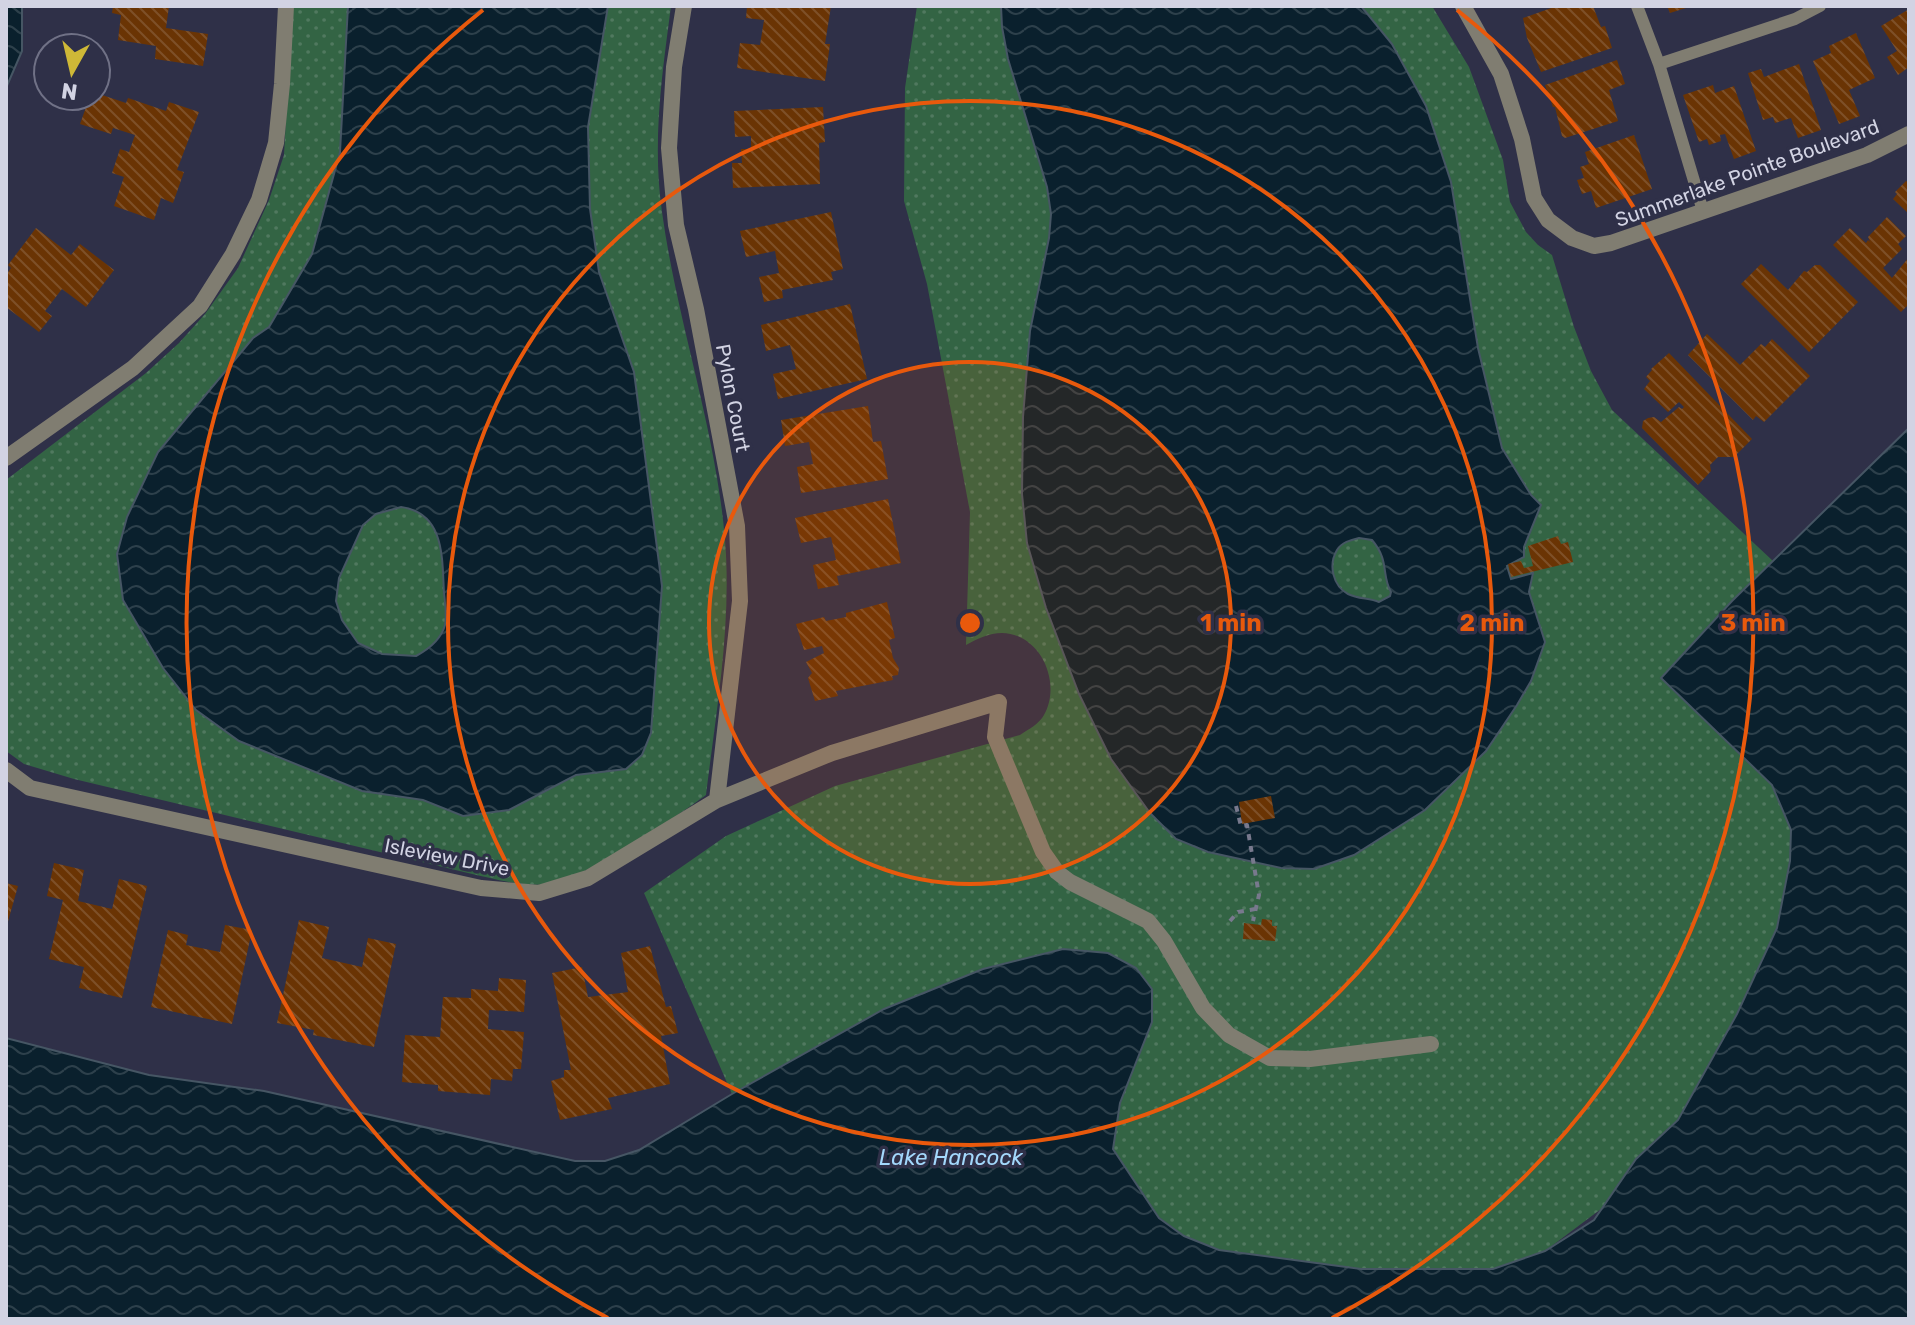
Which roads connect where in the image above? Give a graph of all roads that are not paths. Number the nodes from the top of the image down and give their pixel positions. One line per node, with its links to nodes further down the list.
1 (286, 6): 9 (street)
2 (684, 6): 11 (street, Pylon Court)
3 (1637, 6): 6 (lane)
4 (1820, 6): 6 (lane)
5 (1465, 7): 8 (street, Summerlake Pointe Boulevard)
6 (1659, 64): 8 (lane)
7 (1909, 134): 8 (street, Summerlake Pointe Boulevard)
8 (1703, 211)
9 (6, 458)
10 (6, 770): 11 (street, Isleview Drive)
11 (717, 800): 12 (street, Isleview Drive)
12 (1431, 1044)

